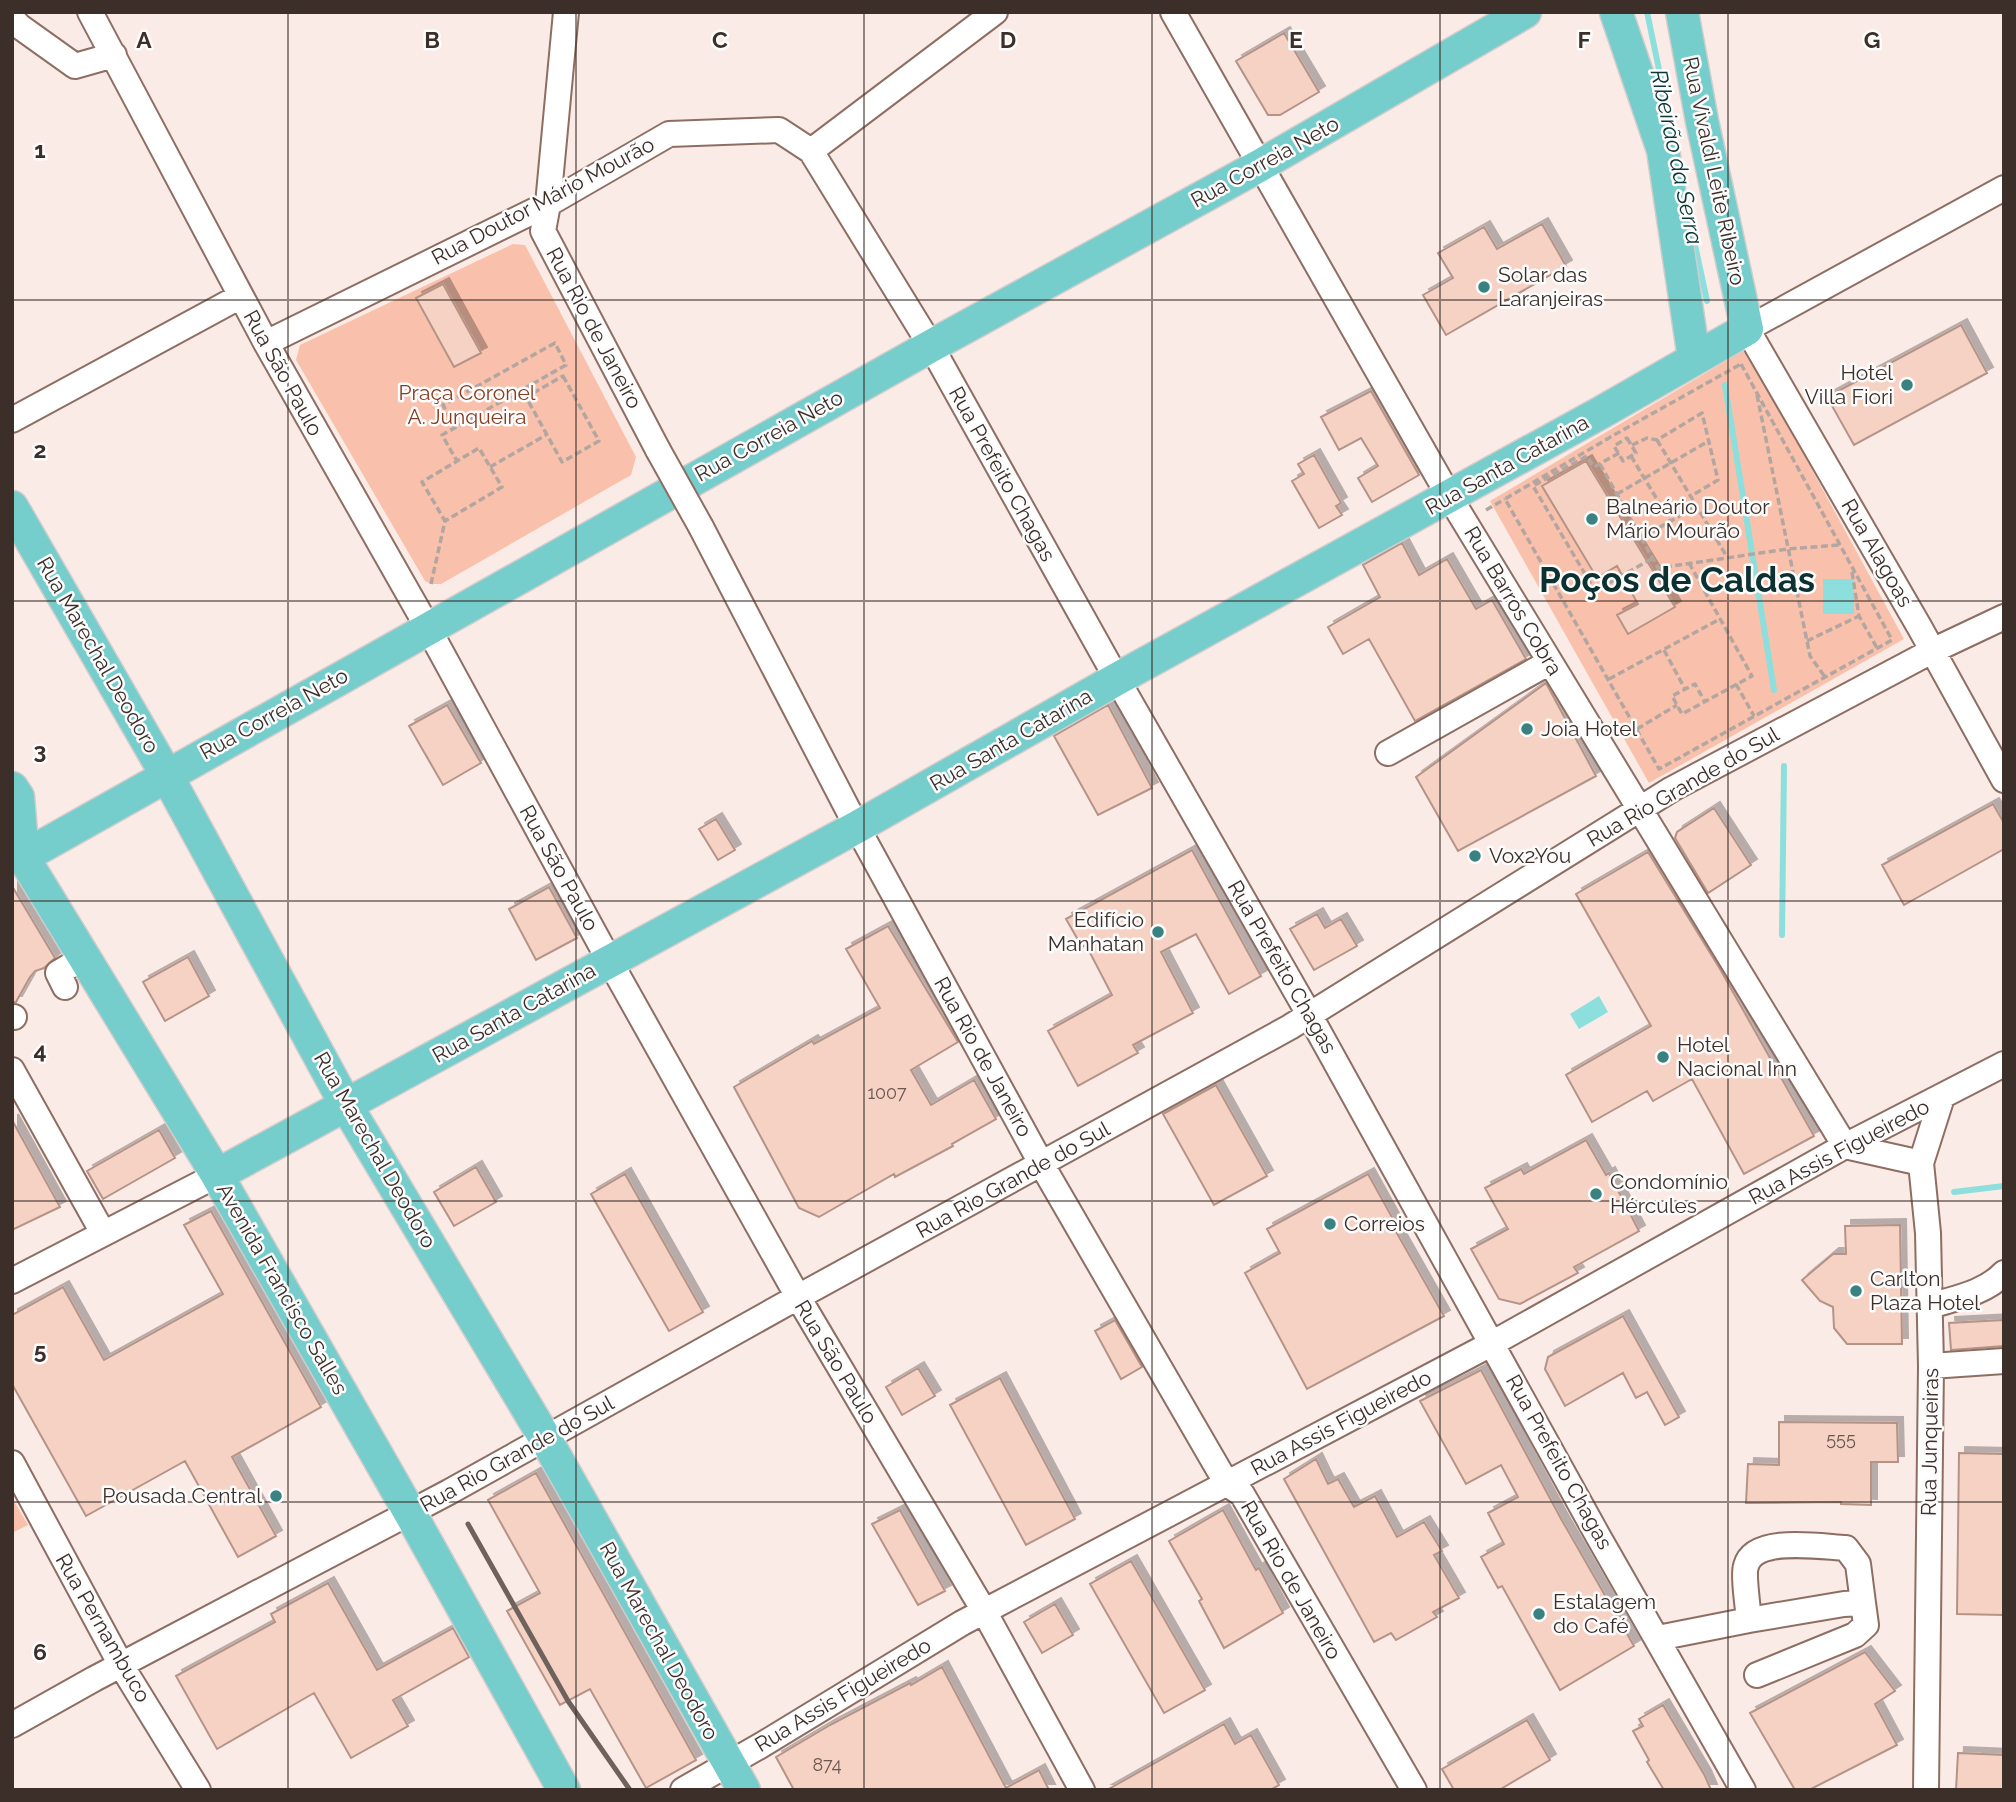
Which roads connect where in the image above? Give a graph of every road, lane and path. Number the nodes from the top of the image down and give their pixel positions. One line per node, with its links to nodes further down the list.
1 (89, 12): 9 (street, Rua São Paulo)
2 (566, 12): 13 (street, Rua Rio de Janeiro)
3 (995, 12): 10 (street)
4 (1173, 12): 11 (street, Rua Barros Cobra)
5 (1525, 12): 11 (main road, Rua Correia Neto)
6 (1616, 12): 18 (main road)
7 (1682, 12): 15 (main road, Rua Vivaldi Leite Ribeiro)
8 (12, 18): 9 (street)
9 (114, 55): 14 (street, Rua São Paulo)
10 (811, 151): 13 (street, Rua Doutor Mário Mourão); 17 (street, Rua Prefeito Chagas)
11 (1259, 166): 17 (main road, Rua Correia Neto); 38 (street, Rua Barros Cobra)
12 (2004, 188): 15 (street, Rua Santa Catarina)
13 (548, 204): 16 (street, Rua Doutor Mário Mourão); 77 (street, Rua Rio de Janeiro, bridge)
14 (241, 296): 16 (street, Rua São Paulo); 22 (street)
15 (1746, 329): 18 (main road, Rua Santa Catarina); 61 (street, Rua Alagoas)
16 (266, 343): 57 (street, Rua São Paulo)
17 (930, 346): 57 (main road, Rua Correia Neto); 64 (street, Rua Prefeito Chagas)
18 (1694, 358): 38 (main road, Rua Santa Catarina)
19 (559, 369): 20 (path); 23 (path); 23 (path)
20 (563, 376): 24 (path); 24 (path)
21 (1756, 392): 25 (path); 47 (path); 48 (path)
22 (12, 420)
23 (455, 428): 32 (path)
24 (547, 435): 35 (path)
25 (1614, 435): 28 (path); 40 (path)
26 (1657, 440): 27 (path); 29 (path); 33 (path)
27 (1709, 440): 33 (path); 39 (path)
28 (1620, 442): 29 (path); 30 (path)
29 (1632, 445): 31 (path)
30 (1619, 453): 31 (path); 34 (path)
31 (1631, 456): 36 (path)
32 (457, 461): 35 (path); 44 (path)
33 (1671, 463): 36 (path); 39 (path)
34 (1600, 464): 37 (path); 50 (path)
35 (490, 467): 44 (path)
36 (1644, 478): 37 (path); 45 (path)
37 (1617, 494): 46 (path)
38 (1449, 496): 62 (street, Rua Barros Cobra); 64 (main road, Rua Santa Catarina)
39 (1690, 496): 41 (path)
40 (1505, 499): 43 (path); 65 (path)
41 (1697, 506): 45 (path); 49 (path)
42 (12, 507): 73 (main road, Rua Marechal Deodoro)
43 (1486, 510)
44 (445, 521): 53 (path)
45 (1670, 521): 46 (path)
46 (1641, 538): 50 (path)
47 (1839, 545): 48 (path); 52 (path)
48 (1788, 549): 49 (path); 58 (path)
49 (1727, 557): 51 (path)
50 (1653, 558): 51 (path)
51 (1689, 563): 56 (path)
52 (1851, 567): 54 (path); 59 (path)
53 (431, 584)
54 (1859, 616): 58 (path); 59 (path)
55 (2004, 617): 61 (street, Rua Rio Grande do Sul)
56 (1720, 619): 60 (path); 66 (path)
57 (428, 628): 73 (main road, Rua Correia Neto); 80 (street, Rua São Paulo)
58 (1807, 642): 63 (path)
59 (1877, 648): 63 (path)
60 (1664, 650): 65 (path); 67 (path)
61 (1932, 651): 74 (street, Rua Alagoas); 76 (street, Rua Rio Grande do Sul)
62 (1550, 662): 72 (street); 76 (street, Rua Barros Cobra)
63 (1825, 677): 70 (path)
64 (1117, 679): 77 (main road, Rua Santa Catarina); 82 (street, Rua Prefeito Chagas)
65 (1609, 679): 71 (path)
66 (1736, 684): 68 (path); 70 (path)
67 (1685, 689): 68 (path); 69 (path)
68 (1705, 702): 69 (path)
69 (1677, 705): 71 (path)
70 (1754, 716): 71 (path)
71 (1637, 729)
72 (1388, 752)
73 (166, 774): 78 (main road, Rua Correia Neto); 86 (main road, Rua Marechal Deodoro)
74 (2004, 780)
75 (12, 788): 78 (main road, Avenida Francisco Salles)
76 (1639, 809): 82 (street, Rua Rio Grande do Sul); 87 (street, Rua Barros Cobra)
77 (858, 827): 80 (main road, Rua Santa Catarina); 89 (street, Rua Rio de Janeiro)
78 (17, 857): 79 (main road, Avenida Francisco Salles)
79 (83, 958): 81 (street); 90 (main road, Avenida Francisco Salles)
80 (609, 960): 86 (main road, Rua Santa Catarina); 94 (street, Rua São Paulo)
81 (65, 987)
82 (1310, 1016): 89 (street, Rua Rio Grande do Sul); 96 (street, Rua Prefeito Chagas)
83 (2004, 1064): 85 (street, Rua Assis Figueiredo)
84 (12, 1070): 91 (street)
85 (1942, 1097): 87 (street, Rua Assis Figueiredo); 88 (street, Rua Junqueiras)
86 (346, 1105): 90 (main road, Rua Santa Catarina); 99 (main road, Rua Marechal Deodoro)
87 (1845, 1146): 88 (street); 96 (street, Rua Assis Figueiredo)
88 (1922, 1163): 95 (street, Rua Junqueiras)
89 (1042, 1165): 94 (street, Rua Rio Grande do Sul); 101 (street, Rua Rio de Janeiro)
90 (217, 1175): 91 (street, Rua Santa Catarina); 102 (main road, Avenida Francisco Salles)
91 (103, 1233): 93 (street, Rua Santa Catarina)
92 (2001, 1280): 95 (street)
93 (12, 1281)
94 (798, 1297): 99 (street, Rua Rio Grande do Sul); 104 (street, Rua São Paulo)
95 (1930, 1306): 98 (street, Rua Junqueiras)
96 (1493, 1343): 101 (street, Rua Assis Figueiredo); 106 (street, Rua Prefeito Chagas)
97 (2004, 1362): 98 (street)
98 (1931, 1366): 117 (street, Rua Junqueiras)
99 (545, 1438): 102 (street, Rua Rio Grande do Sul); 110 (main road, Rua Marechal Deodoro)
100 (12, 1463): 107 (street, Rua Pernambuco)
101 (1227, 1484): 104 (street, Rua Assis Figueiredo); 115 (street, Rua Rio de Janeiro)
102 (410, 1513): 107 (street, Rua Rio Grande do Sul); 113 (main road, Avenida Francisco Salles)
103 (1863, 1603): 105 (street); 105 (street); 108 (street)
104 (984, 1611): 110 (street, Rua Assis Figueiredo); 114 (street, Rua São Paulo)
105 (1749, 1620): 106 (street)
106 (1658, 1638): 116 (street, Rua Prefeito Chagas)
107 (121, 1665): 109 (street, Rua Rio Grande do Sul); 112 (street, Rua Pernambuco)
108 (1757, 1675)
109 (12, 1725)
110 (736, 1777): 111 (street, Rua Assis Figueiredo)
111 (688, 1787)
112 (198, 1790)
113 (564, 1790)
114 (1082, 1790)
115 (1414, 1790)
116 (1743, 1790)
117 (1926, 1790)

